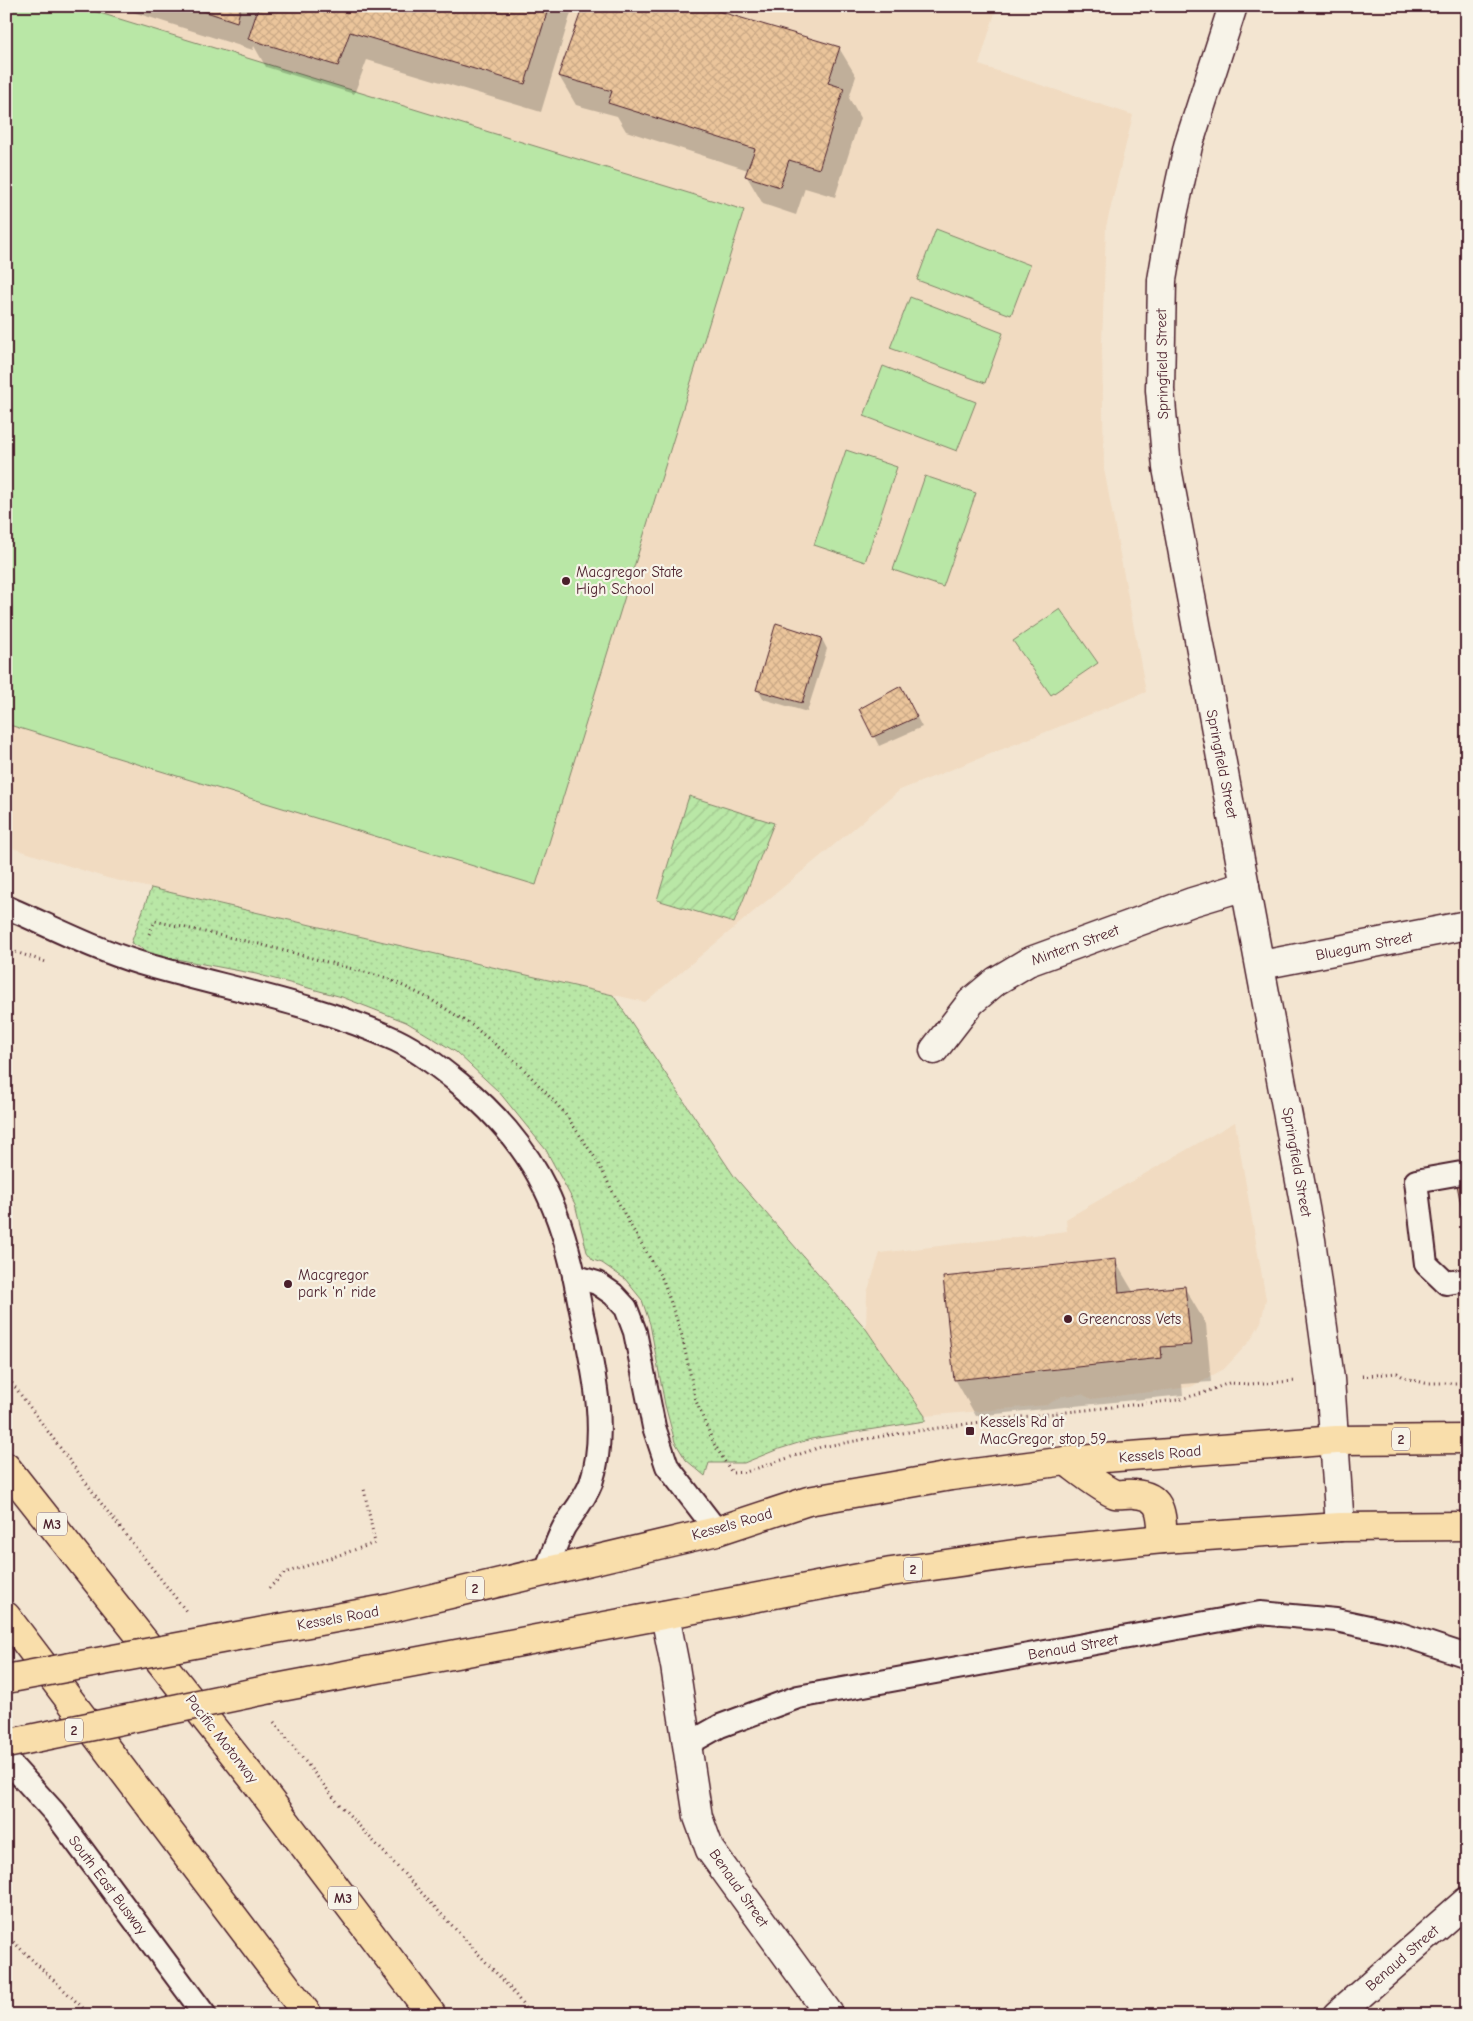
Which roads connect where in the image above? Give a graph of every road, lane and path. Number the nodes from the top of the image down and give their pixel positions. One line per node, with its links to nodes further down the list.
1 (1233, 6): 2 (street, Springfield Street)
2 (1245, 886): 6 (street, Springfield Street); 7 (street, Mintern Street)
3 (6, 907): 9 (lane)
4 (1467, 925): 6 (street, Bluegum Street)
5 (146, 942): 13 (path)
6 (1261, 965): 15 (street, Springfield Street)
7 (934, 1050)
8 (1467, 1172): 10 (lane)
9 (574, 1276): 21 (lane); 23 (lane)
10 (1467, 1280)
11 (1396, 1373): 12 (path)
12 (1467, 1383)
13 (1248, 1384)
14 (1467, 1439): 15 (highway, Kessels Road / 2)
15 (1336, 1440): 16 (highway, Kessels Road / 2); 20 (street, Springfield Street)
16 (1066, 1461): 21 (highway, Kessels Road / 2); 22 (highway)
17 (6, 1467): 37 (highway, Pacific Motorway / M3)
18 (364, 1489): 24 (path)
19 (1467, 1526): 20 (highway, 2)
20 (1340, 1527): 22 (highway, 2)
21 (717, 1531): 23 (highway, Kessels Road / 2)
22 (1164, 1539): 25 (highway, 2)
23 (546, 1570): 28 (highway, Kessels Road / 2, bridge)
24 (269, 1588)
25 (665, 1615): 29 (highway, 2, bridge); 30 (street, Benaud Street)
26 (6, 1616): 36 (highway)
27 (1467, 1656): 30 (lane, Benaud Street)
28 (6, 1679)
29 (6, 1744)
30 (686, 1745): 38 (street, Benaud Street)
31 (6, 1759): 35 (lane, South East Busway)
32 (1467, 1901): 39 (street, Benaud Street)
33 (6, 1935): 34 (path)
34 (86, 2015)
35 (205, 2015)
36 (308, 2015)
37 (432, 2015)
38 (830, 2015)
39 (1337, 2015)

